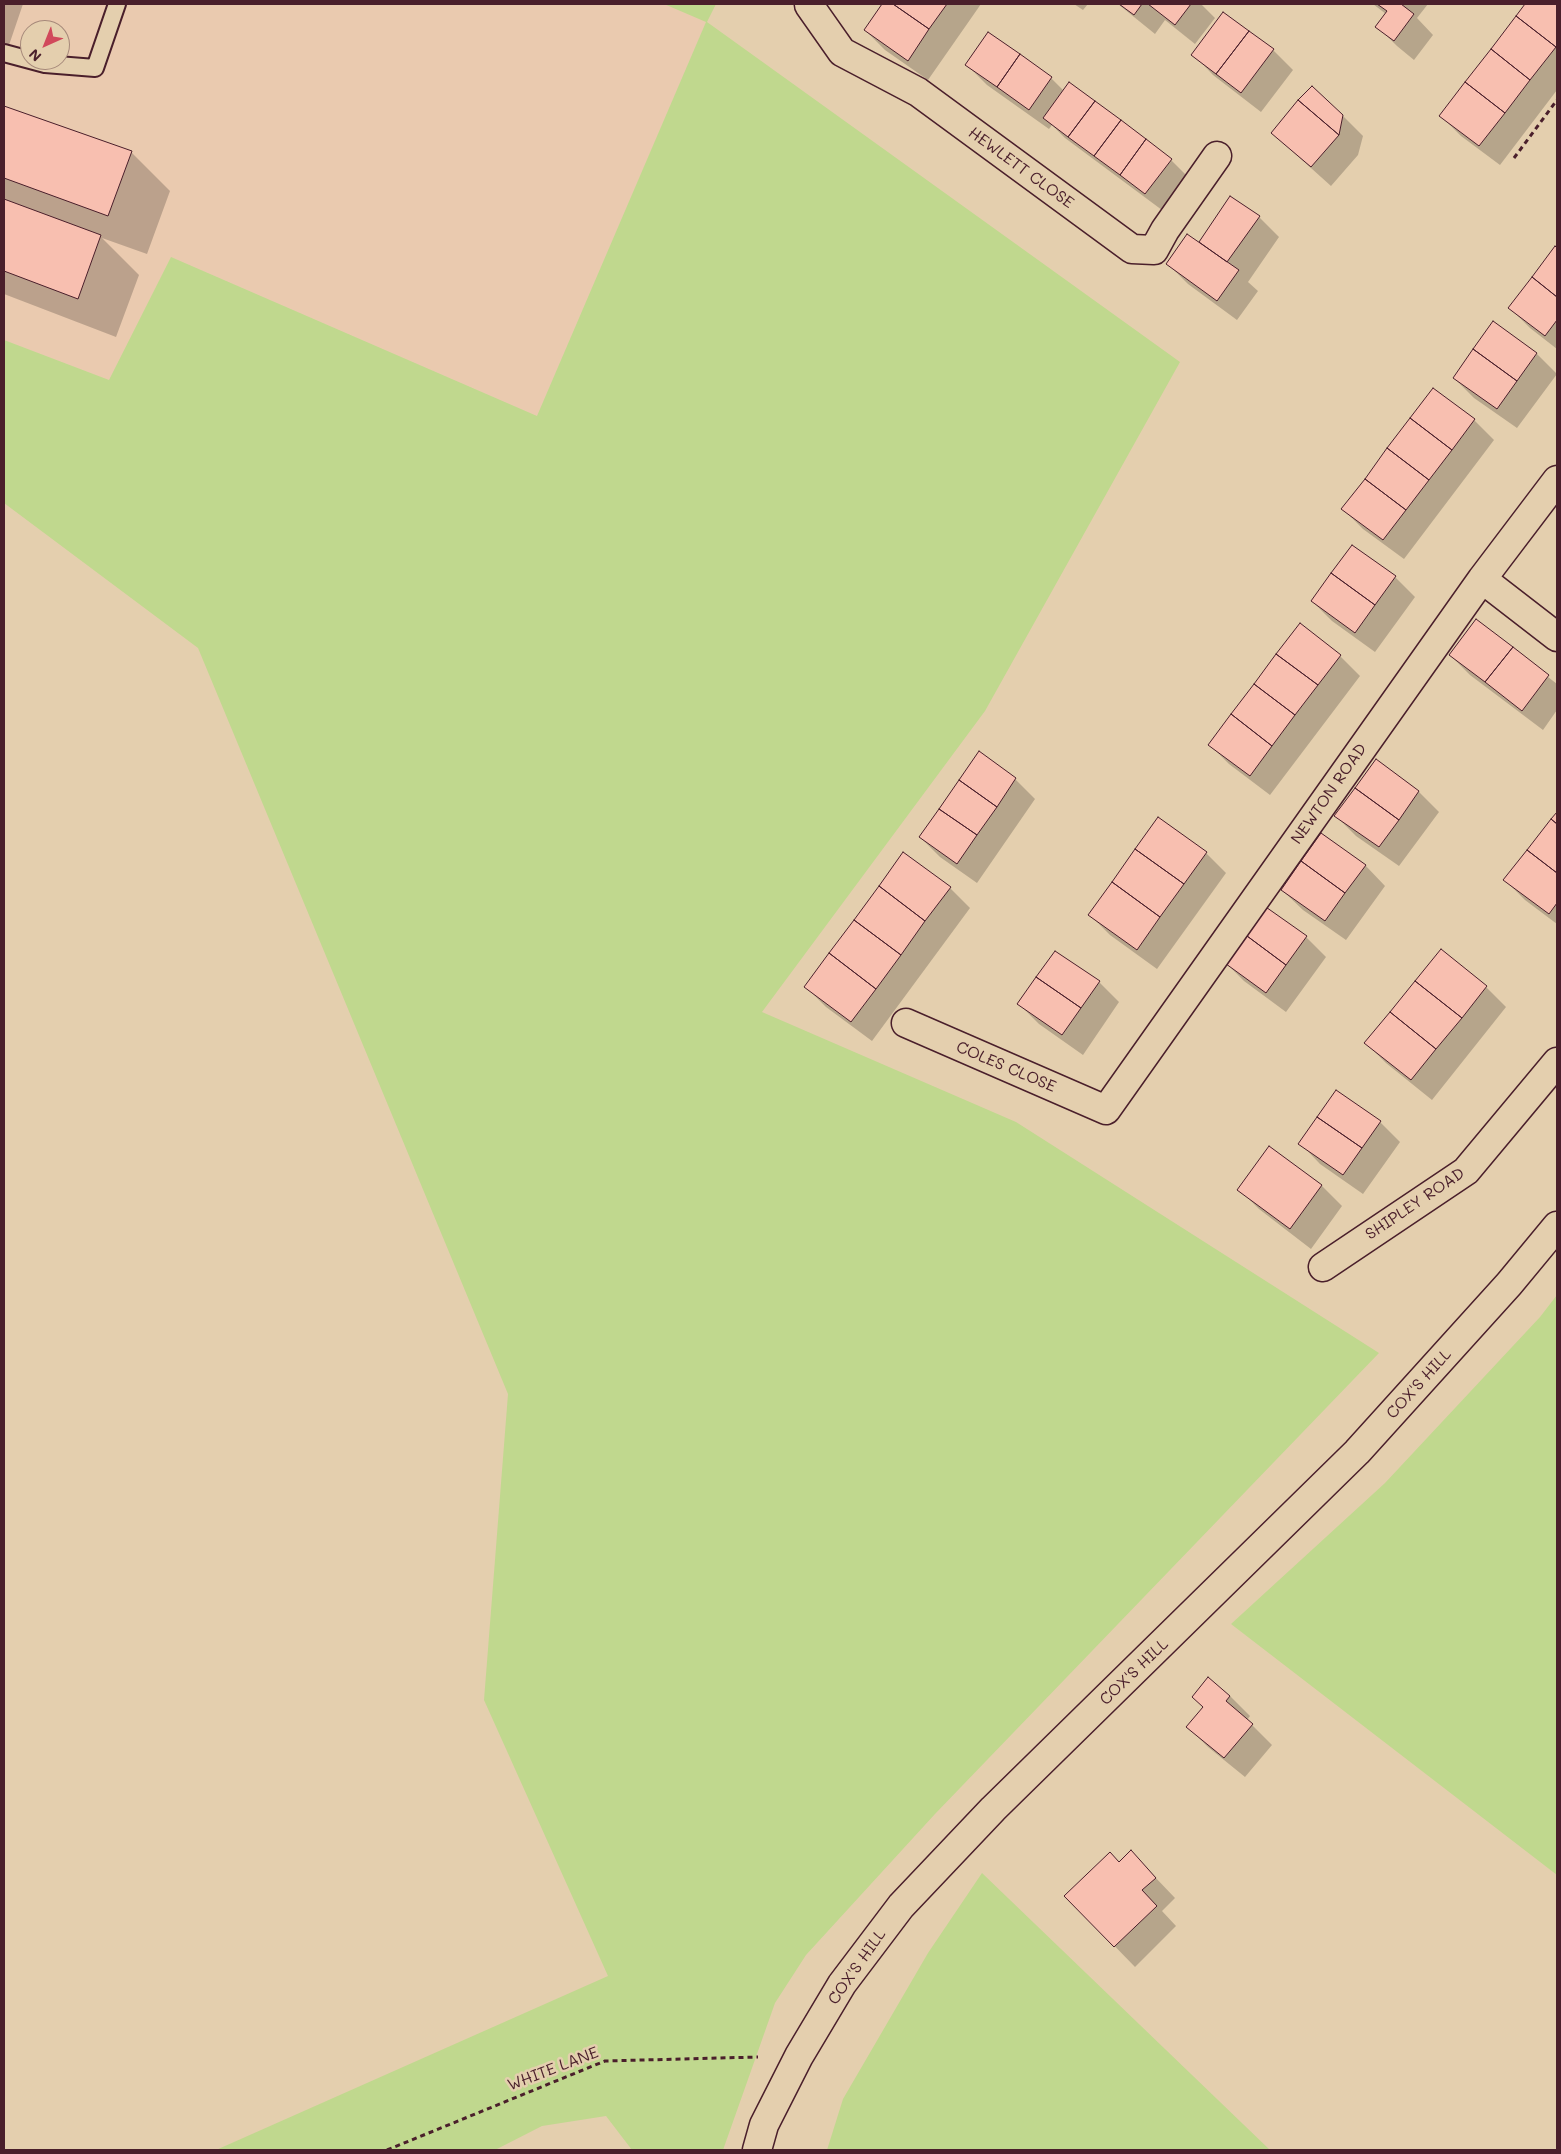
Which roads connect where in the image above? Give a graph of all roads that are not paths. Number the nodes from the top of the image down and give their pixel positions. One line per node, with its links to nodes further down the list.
1 (117, 4): 3 (lane)
2 (810, 4): 4 (street, HEWLETT CLOSE)
3 (4, 53)
4 (1217, 156)
5 (1557, 480): 6 (street, NEWTON ROAD)
6 (1482, 579): 7 (street); 10 (street, NEWTON ROAD)
7 (1557, 636)
8 (906, 1023): 10 (street, COLES CLOSE)
9 (1557, 1062): 12 (street, SHIPLEY ROAD)
10 (1106, 1110)
11 (1557, 1226): 13 (street, COX'S HILL)
12 (1323, 1267)
13 (757, 2150)

